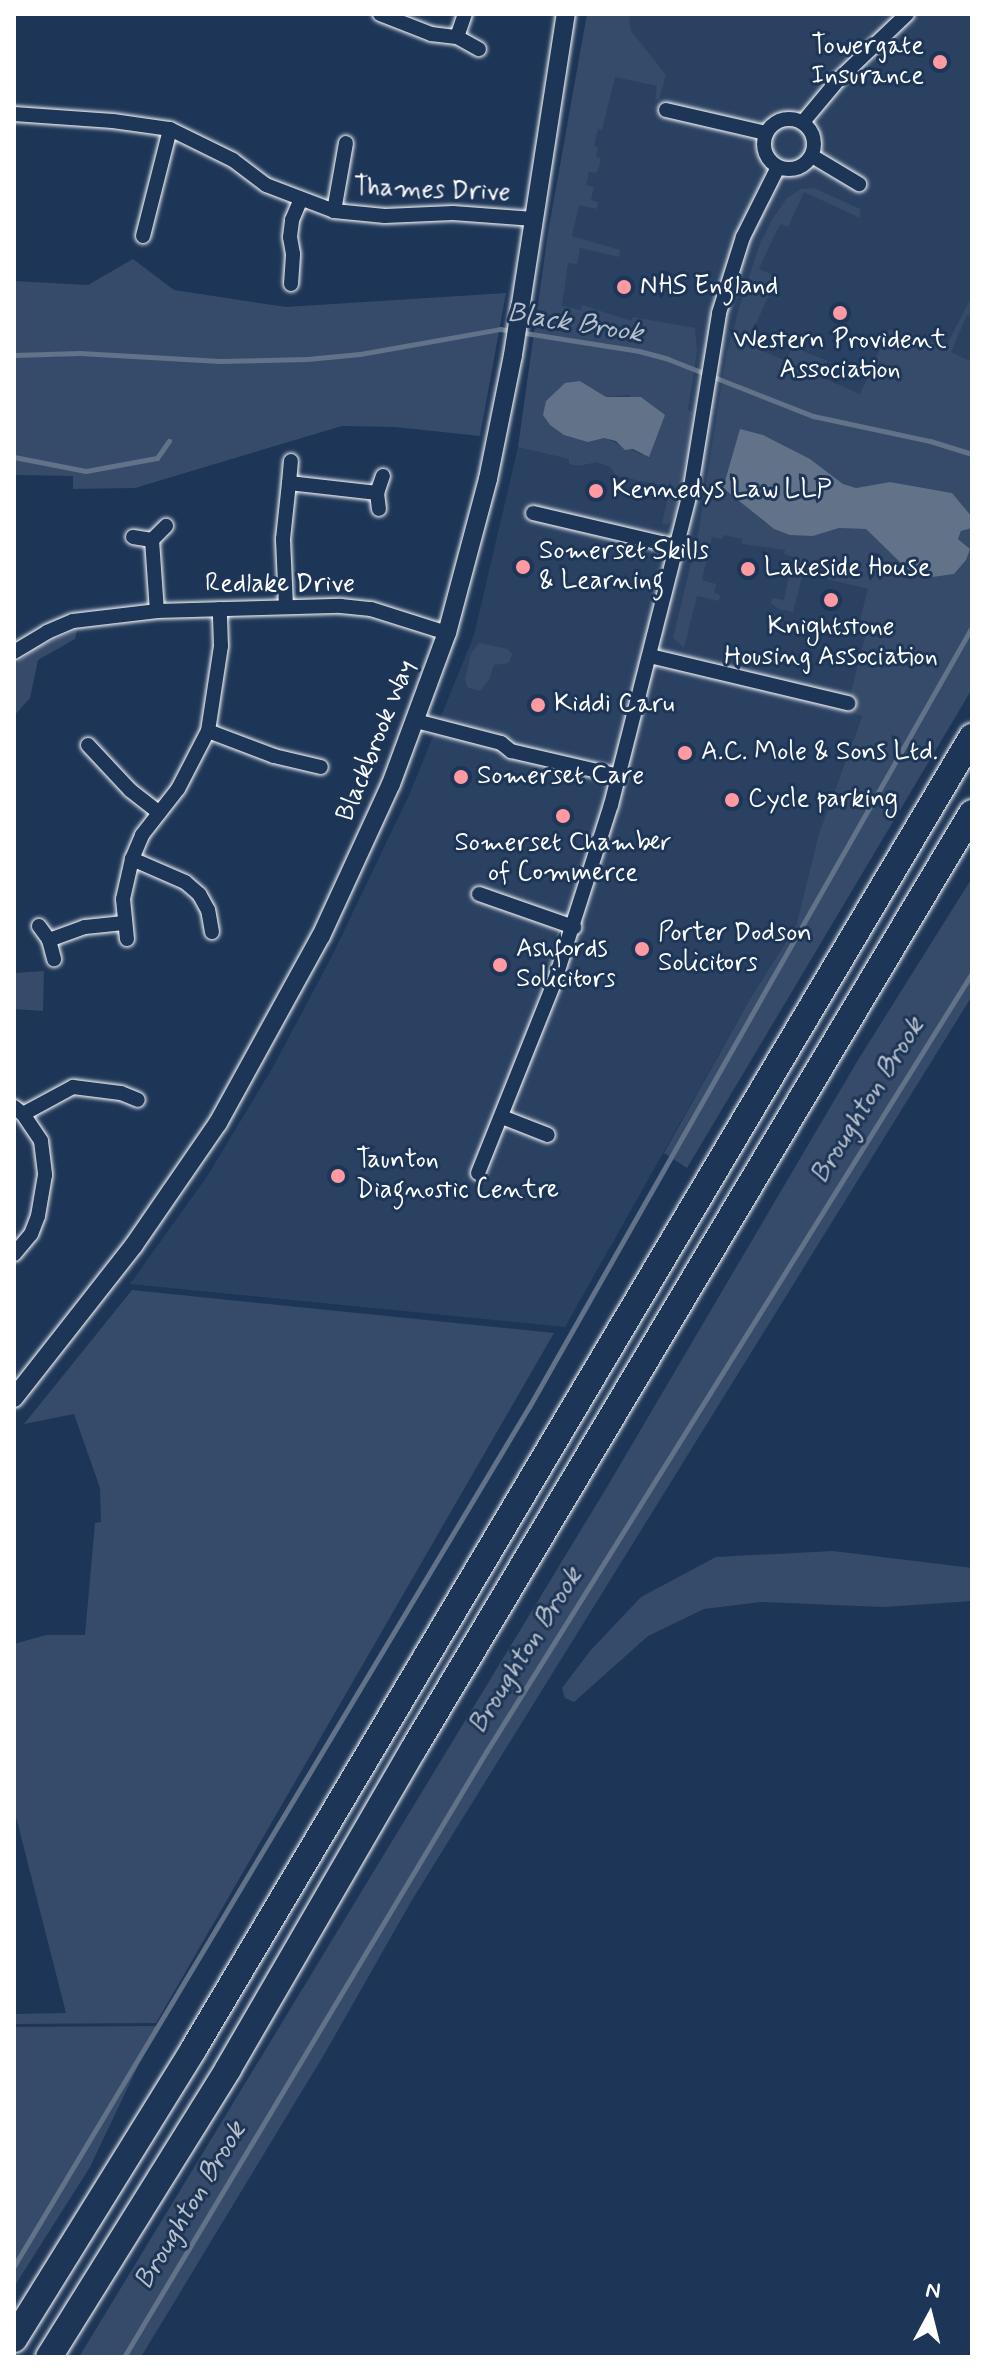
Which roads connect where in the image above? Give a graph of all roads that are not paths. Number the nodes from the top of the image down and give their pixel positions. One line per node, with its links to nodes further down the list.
1 (380, 14): 5 (street)
2 (465, 14): 5 (street)
3 (566, 14): 21 (street, Blackbrook Way)
4 (907, 14): 9 (street)
5 (457, 37): 6 (street)
6 (479, 49)
7 (666, 110): 11 (street)
8 (14, 114): 10 (street, Thames Drive)
9 (803, 122): 11 (street); 13 (street)
10 (170, 129): 18 (street, Thames Drive); 20 (street)
11 (766, 133): 16 (street)
12 (346, 143): 15 (street)
13 (812, 156): 16 (street); 17 (street)
14 (325, 161): 15 (street)
15 (342, 163): 19 (street)
16 (778, 167): 34 (street)
17 (859, 184)
18 (301, 199): 19 (street, Thames Drive); 22 (street)
19 (334, 211): 21 (street, Thames Drive)
20 (129, 218)
21 (534, 219): 38 (street, Blackbrook Way)
22 (293, 254): 23 (street); 24 (street)
23 (309, 254)
24 (291, 284)
25 (291, 461): 27 (street)
26 (383, 476): 28 (street)
27 (289, 483): 28 (street); 35 (street)
28 (377, 493): 29 (street)
29 (379, 509)
30 (533, 513): 34 (street)
31 (166, 526): 33 (street)
32 (133, 537): 33 (street)
33 (152, 540): 37 (street)
34 (678, 547): 40 (street)
35 (286, 606): 36 (street, Redlake Drive); 38 (street, Redlake Drive)
36 (220, 609): 37 (street, Redlake Drive); 43 (street)
37 (157, 611): 39 (street, Redlake Drive)
38 (447, 633): 42 (street, Blackbrook Way)
39 (14, 652)
40 (650, 656): 41 (street); 47 (street)
41 (848, 703)
42 (416, 721): 47 (street); 67 (street, Blackbrook Way)
43 (208, 731): 46 (street); 48 (street)
44 (972, 737): 68 (highway)
45 (88, 745): 48 (street)
46 (321, 767)
47 (619, 776): 54 (street)
48 (159, 813): 50 (street)
49 (972, 813): 69 (highway)
50 (132, 859): 52 (street); 55 (street)
51 (479, 894): 54 (street)
52 (124, 923): 56 (street); 57 (street)
53 (39, 926): 57 (street)
54 (574, 927): 63 (street)
55 (212, 932)
56 (127, 939)
57 (49, 940): 58 (street)
58 (54, 959)
59 (127, 1078): 60 (street)
60 (121, 1093): 61 (street); 62 (street)
61 (138, 1100)
62 (18, 1110): 66 (street)
63 (502, 1117): 64 (street); 65 (street)
64 (548, 1135)
65 (478, 1173)
66 (14, 1254)
67 (14, 1398)
68 (14, 2339)
69 (49, 2357)

